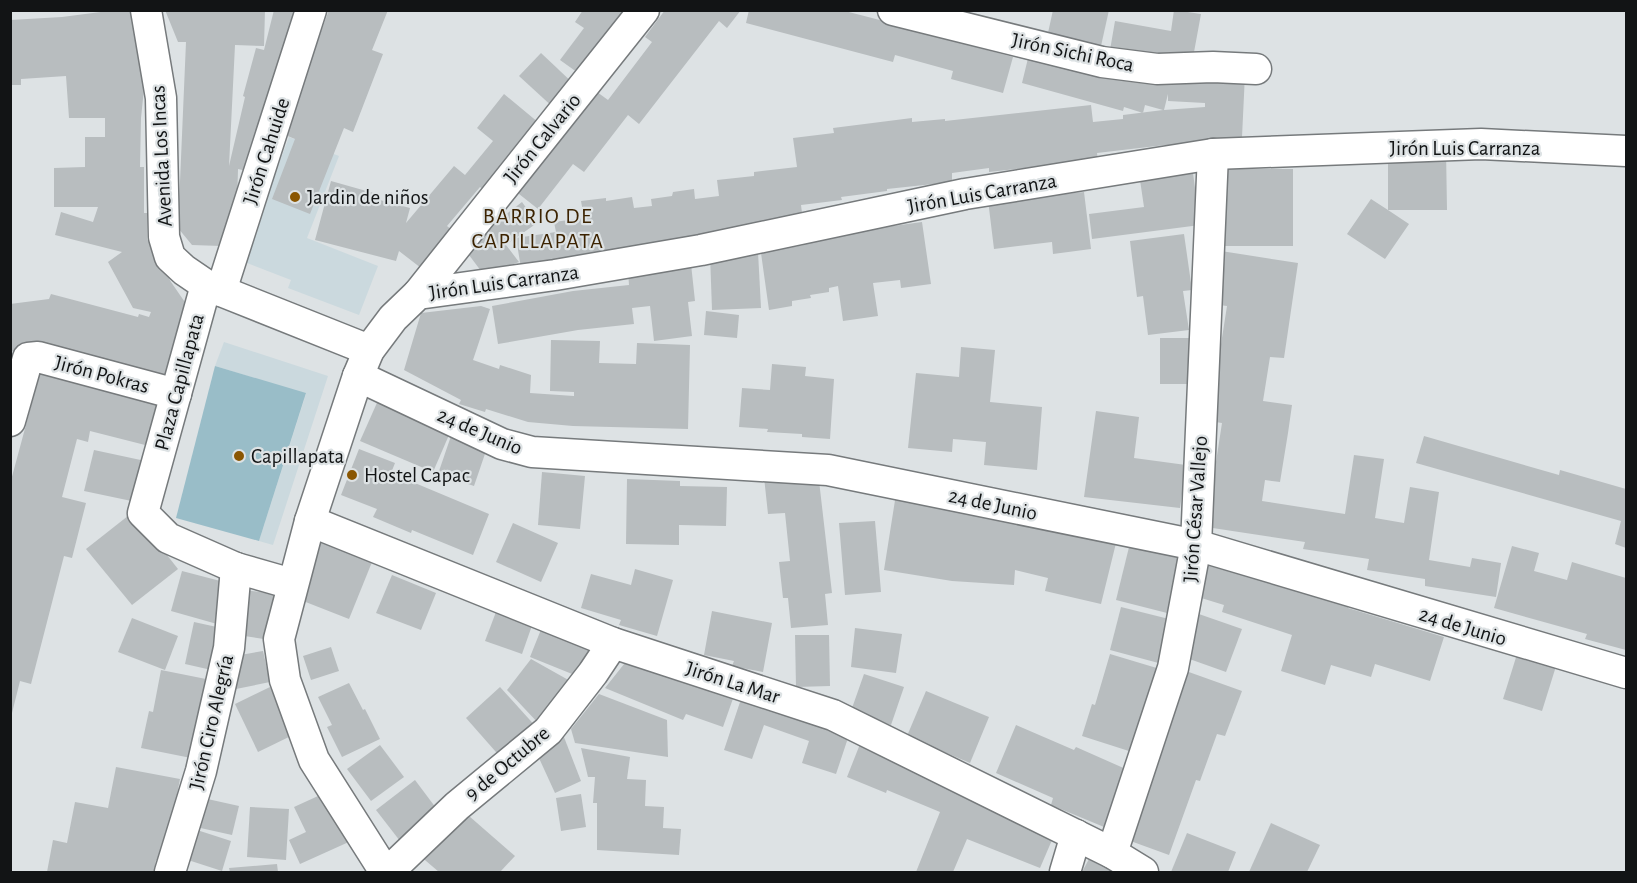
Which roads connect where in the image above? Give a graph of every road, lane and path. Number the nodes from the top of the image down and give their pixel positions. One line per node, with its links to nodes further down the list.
1 (146, 10): 8 (street, Avenida Los Incas)
2 (311, 10): 8 (street, Jirón Cahuide)
3 (644, 10): 9 (street, Jirón Calvario)
4 (893, 10): 5 (street, Jirón Sichi Roca)
5 (1256, 69)
6 (1626, 152): 7 (street, Jirón Luis Carranza)
7 (1213, 154): 9 (street, Jirón Luis Carranza); 14 (street, Jirón César Vallejo)
8 (214, 288): 10 (street, Plaza Capillapata); 11 (street, Plaza Capillapata)
9 (418, 294): 10 (street, Jirón Luis Carranza)
10 (363, 363): 13 (street); 14 (street, 24 de Junio)
11 (176, 394): 12 (street, Jirón Pokras); 15 (street, Plaza Capillapata)
12 (10, 421)
13 (310, 521): 16 (street); 17 (street, Jirón La Mar)
14 (1196, 545): 18 (street, 24 de Junio); 20 (street, Jirón César Vallejo)
15 (236, 568): 16 (street, Plaza Capillapata); 21 (street, Jirón Ciro Alegría)
16 (292, 584): 22 (street)
17 (613, 643): 19 (street, Jirón La Mar); 22 (street, 9 de Octubre)
18 (1626, 673)
19 (1076, 835): 20 (street, Jirón La Mar); 23 (street)
20 (1112, 853): 24 (street, Jirón La Mar)
21 (170, 873)
22 (387, 873)
23 (1065, 873)
24 (1143, 873)

